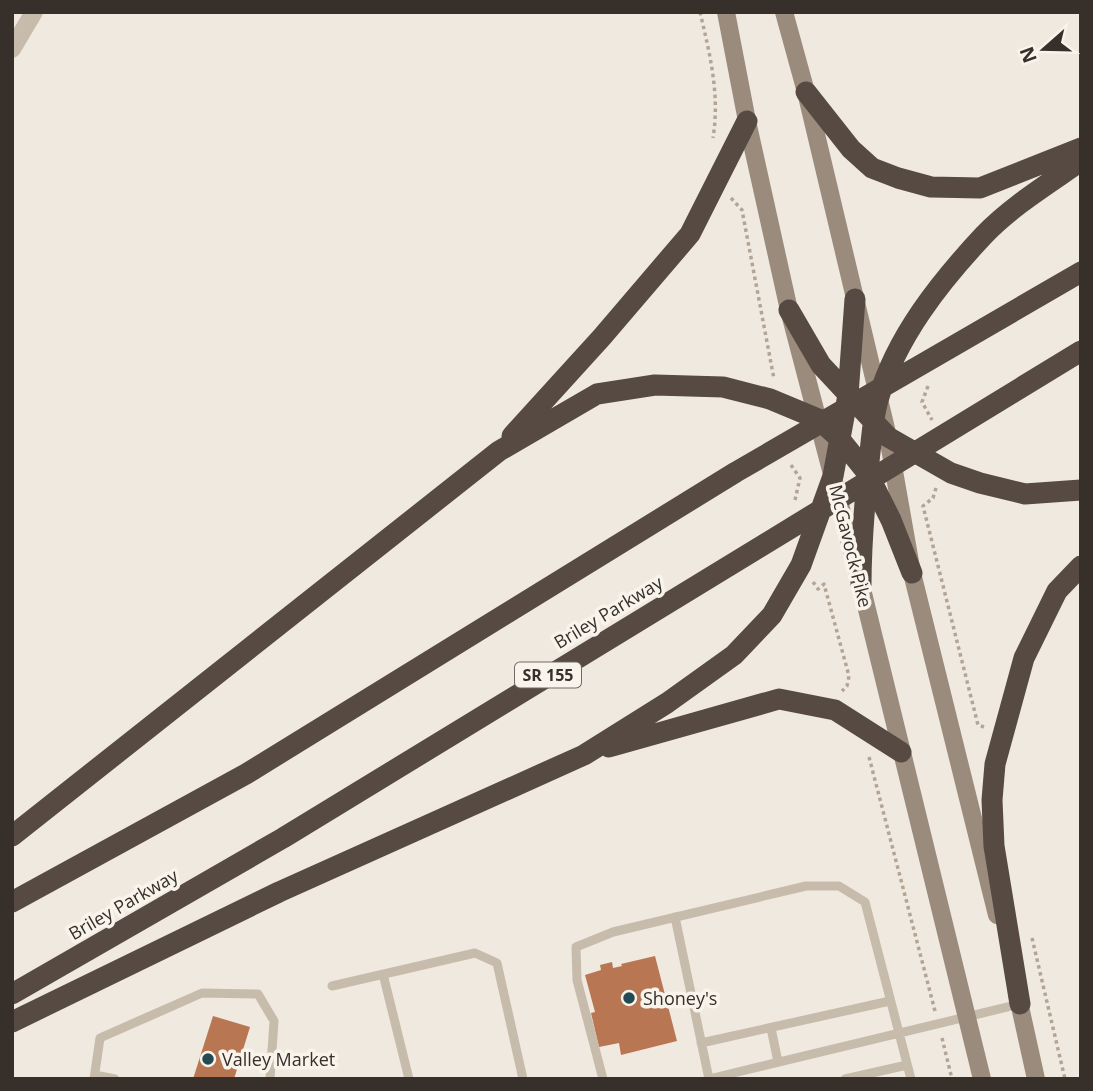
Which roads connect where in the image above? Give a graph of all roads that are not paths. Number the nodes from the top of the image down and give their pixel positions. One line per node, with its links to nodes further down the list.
1 (34, 12): 4 (street)
2 (726, 12): 6 (street)
3 (784, 12): 5 (street)
4 (12, 49)
5 (806, 92): 7 (highway); 10 (street)
6 (747, 121): 11 (street); 20 (highway)
7 (1081, 148)
8 (1081, 161): 16 (highway)
9 (1081, 272): 32 (highway)
10 (855, 299): 12 (highway)
11 (789, 310): 14 (highway)
12 (858, 344): 15 (highway); 16 (street)
13 (1081, 351): 36 (highway, Briley Parkway / SR 155)
14 (814, 370): 15 (highway); 17 (street, McGavock Pike)
15 (848, 395): 18 (highway); 19 (highway)
16 (878, 399): 18 (highway)
17 (818, 419): 19 (highway); 20 (highway); 22 (street, McGavock Pike)
18 (881, 430): 21 (highway); 23 (highway); 24 (street)
19 (839, 438): 21 (highway); 22 (highway)
20 (499, 450): 31 (highway)
21 (867, 474): 24 (highway); 25 (highway)
22 (834, 476): 25 (street, McGavock Pike); 30 (highway)
23 (1081, 490)
24 (896, 516): 27 (highway)
25 (856, 541): 28 (highway)
26 (1081, 566): 38 (highway)
27 (912, 573): 38 (street)
28 (861, 585): 29 (street, McGavock Pike)
29 (901, 752): 30 (highway); 39 (street, McGavock Pike)
30 (584, 755): 40 (highway)
31 (12, 836)
32 (12, 902)
33 (675, 917): 37 (lane); 43 (lane); 51 (lane)
34 (383, 974): 35 (lane); 49 (lane); 50 (lane)
35 (332, 986)
36 (12, 994)
37 (890, 1001): 41 (lane); 42 (lane)
38 (1020, 1004): 39 (lane); 56 (street)
39 (968, 1018): 42 (lane); 55 (street, McGavock Pike)
40 (12, 1022)
41 (771, 1028): 43 (lane); 44 (lane)
42 (899, 1033): 44 (lane); 45 (lane)
43 (701, 1043): 52 (lane)
44 (778, 1062): 52 (lane)
45 (907, 1065): 53 (lane); 54 (lane)
46 (94, 1077): 47 (lane); 48 (lane)
47 (115, 1079)
48 (270, 1079)
49 (409, 1079)
50 (523, 1079)
51 (603, 1079)
52 (709, 1079)
53 (845, 1079)
54 (911, 1079)
55 (982, 1079)
56 (1036, 1079)

